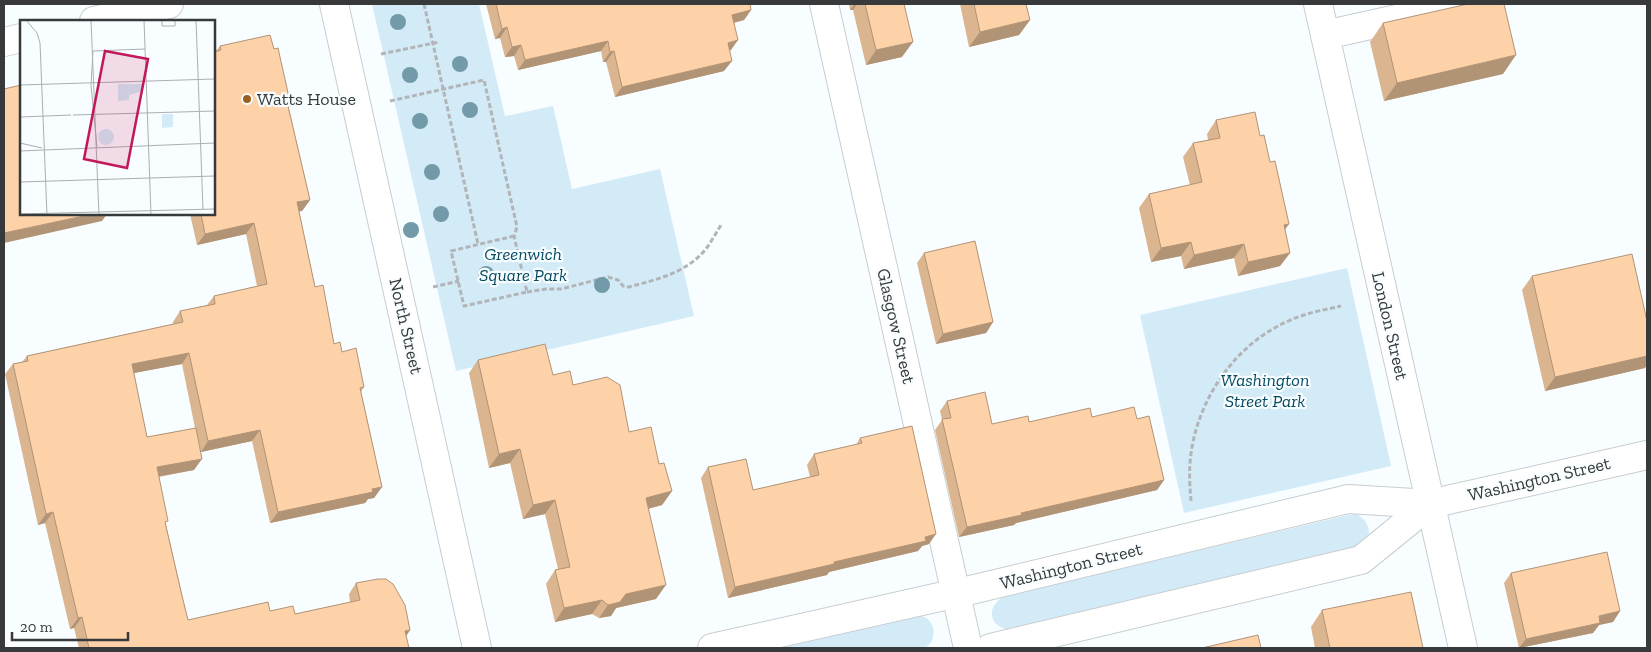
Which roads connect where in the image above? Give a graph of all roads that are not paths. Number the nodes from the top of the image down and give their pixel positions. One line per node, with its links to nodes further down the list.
1 (169, 4): 6 (street)
2 (334, 4): 13 (street, North Street)
3 (824, 4): 12 (street, Glasgow Street)
4 (1318, 4): 7 (street, London Street)
5 (1464, 4): 7 (street)
6 (98, 20)
7 (1325, 35): 11 (street, London Street)
8 (20, 38): 9 (street)
9 (4, 42)
10 (1647, 455): 11 (street, Washington Street)
11 (1430, 504): 12 (street, Washington Street); 16 (street, Washington Street); 17 (street, London Street)
12 (955, 593): 14 (street, Washington Street); 15 (street, Glasgow Street)
13 (477, 648)
14 (712, 648)
15 (968, 648)
16 (990, 648)
17 (1463, 648)

